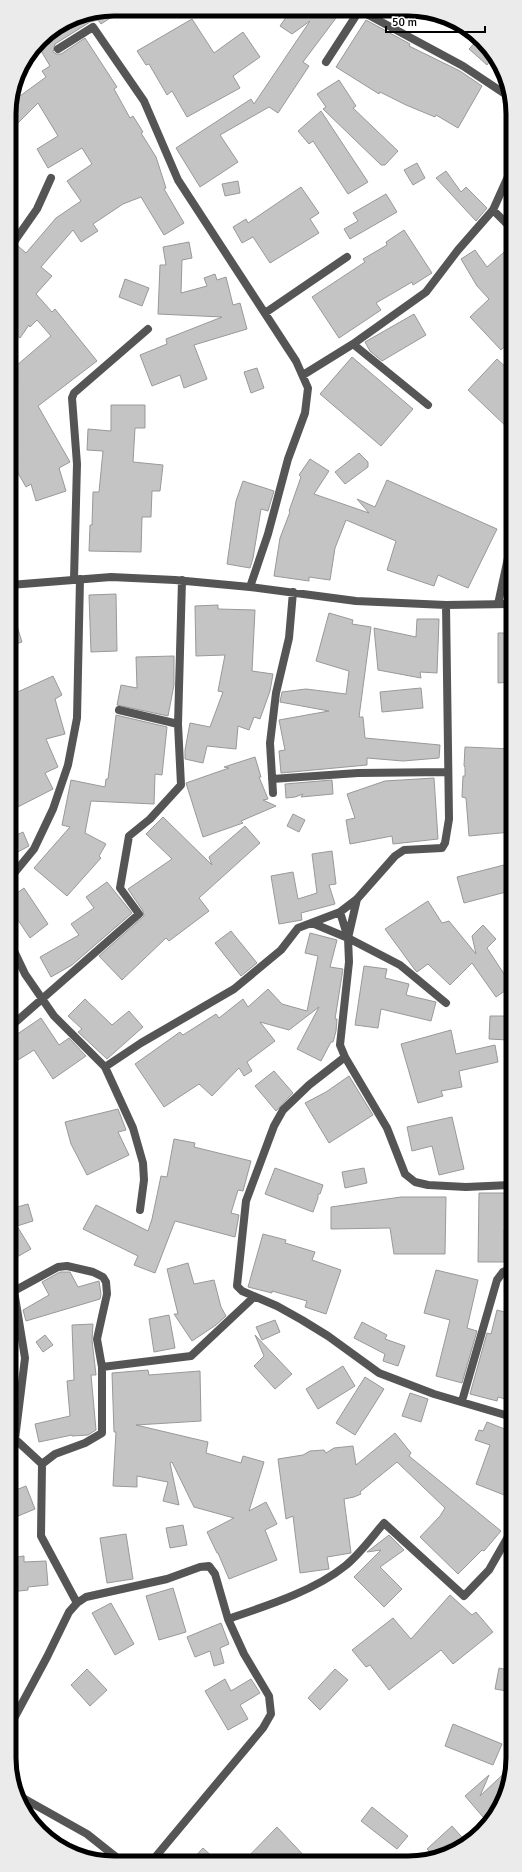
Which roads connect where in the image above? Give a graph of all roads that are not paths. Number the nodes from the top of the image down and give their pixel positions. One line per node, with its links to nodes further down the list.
1 (357, 16): 4 (street)
2 (369, 16): 5 (street)
3 (58, 49): 12 (street)
4 (326, 62)
5 (504, 93)
6 (51, 178): 10 (street)
7 (506, 181): 8 (street)
8 (493, 210): 9 (street); 14 (street)
9 (506, 223)
10 (16, 239)
11 (347, 257): 12 (street)
12 (265, 313): 15 (street)
13 (148, 329): 18 (street)
14 (353, 344): 15 (street); 16 (street)
15 (302, 375): 21 (street)
16 (428, 405)
17 (506, 570): 23 (street)
18 (77, 579): 19 (street); 20 (street); 31 (street)
19 (182, 580): 21 (street); 27 (street)
20 (16, 584)
21 (250, 587): 22 (street)
22 (293, 592): 25 (street); 29 (street)
23 (498, 604): 24 (street); 25 (street)
24 (506, 604)
25 (446, 605): 28 (street)
26 (119, 710): 27 (street)
27 (178, 724): 37 (street)
28 (448, 772): 29 (street); 32 (street)
29 (272, 779): 30 (street)
30 (273, 793)
31 (16, 871)
32 (357, 899): 33 (street); 35 (street)
33 (340, 912): 34 (street); 35 (street)
34 (312, 923): 35 (street); 41 (street)
35 (348, 938): 38 (street); 40 (street)
36 (16, 955): 37 (street)
37 (42, 998): 39 (street); 41 (street)
38 (446, 1003)
39 (16, 1022)
40 (345, 1057): 42 (street); 46 (street)
41 (105, 1067): 43 (street)
42 (506, 1185)
43 (140, 1210)
44 (506, 1271): 49 (street)
45 (16, 1286): 48 (street)
46 (254, 1297): 48 (street); 49 (street)
47 (16, 1310): 51 (street)
48 (102, 1367): 53 (street)
49 (462, 1401): 50 (street)
50 (506, 1415)
51 (16, 1431)
52 (16, 1440): 53 (street)
53 (42, 1464): 55 (street)
54 (506, 1539): 56 (street)
55 (77, 1602): 56 (street); 57 (street)
56 (228, 1618): 60 (street)
57 (16, 1715)
58 (25, 1799): 59 (street)
59 (115, 1856)
60 (156, 1856)

